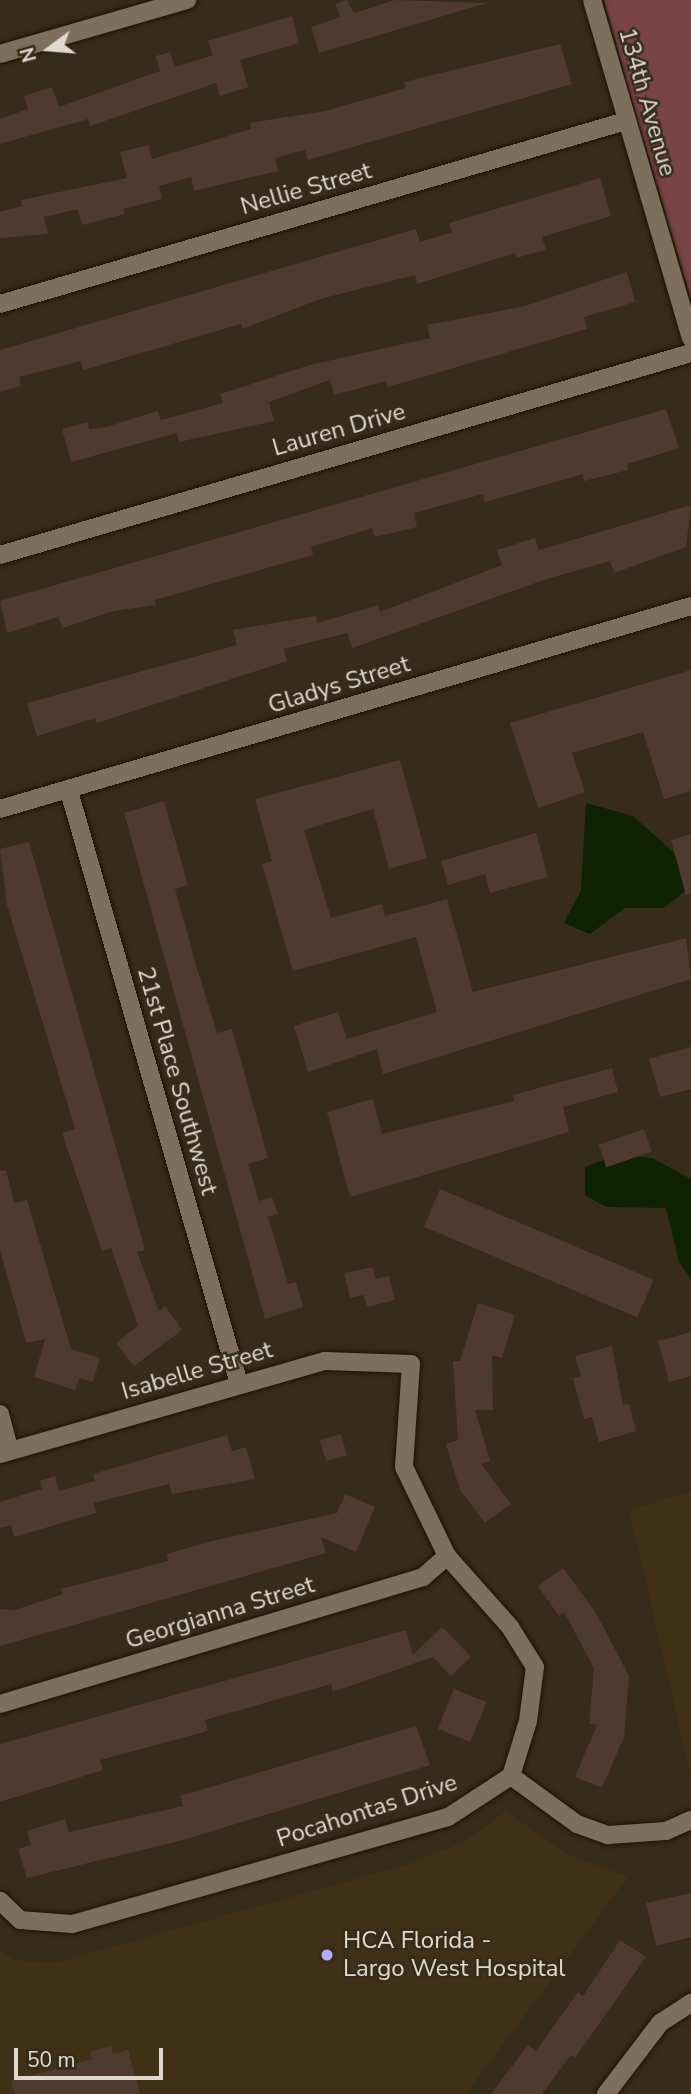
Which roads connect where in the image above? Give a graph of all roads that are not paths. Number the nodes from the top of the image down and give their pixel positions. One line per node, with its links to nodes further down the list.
1 (187, 0): 3 (street)
2 (592, 0): 4 (street, 134th Avenue)
3 (0, 54)
4 (626, 121): 5 (street, Nellie Street); 6 (street, 134th Avenue)
5 (0, 304)
6 (691, 338)
7 (691, 353): 8 (street, Lauren Drive)
8 (0, 555)
9 (691, 607): 10 (street, Gladys Street)
10 (68, 791): 11 (street, Gladys Street); 12 (street, 21st Place Southwest)
11 (0, 809)
12 (239, 1384): 14 (street, Isabelle Street); 15 (street, Isabelle Street)
13 (0, 1414): 14 (street)
14 (5, 1453)
15 (447, 1556): 16 (street, Georgianna Street); 17 (street)
16 (0, 1704)
17 (511, 1776): 18 (street); 19 (street, Pocahontas Drive)
18 (691, 1820)
19 (0, 1901)
20 (691, 2003): 21 (street)
21 (606, 2094)

